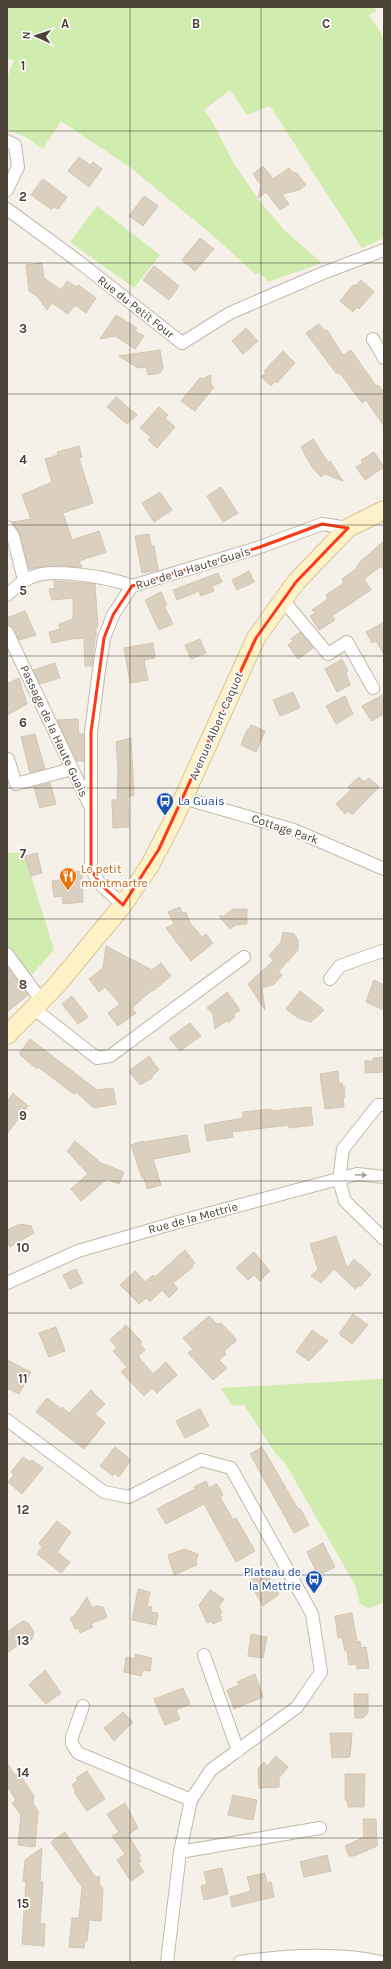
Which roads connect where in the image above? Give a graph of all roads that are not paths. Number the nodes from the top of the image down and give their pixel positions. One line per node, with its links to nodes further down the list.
1 (7, 141): 2 (street)
2 (7, 190)
3 (7, 209): 4 (street, Rue du Petit Four)
4 (384, 250)
5 (373, 339): 6 (street)
6 (384, 358)
7 (384, 510): 9 (main road, Avenue Albert Caquot)
8 (7, 527): 10 (street)
9 (348, 528): 11 (street, Rue de la Haute Guais); 13 (main road, Avenue Albert Caquot)
10 (24, 580): 11 (street); 12 (street)
11 (132, 586): 19 (street, Rue de la Haute Guais)
12 (7, 595)
13 (284, 600): 15 (street); 18 (main road, Avenue Albert Caquot)
14 (7, 632): 17 (street, Passage de la Haute Guais)
15 (373, 688)
16 (8, 760): 17 (street)
17 (72, 769): 19 (street, Passage de la Haute Guais)
18 (183, 798): 20 (street, Cottage Park); 21 (main road, Avenue Albert Caquot)
19 (91, 808): 21 (street, Rue de la Haute Guais)
20 (384, 869)
21 (123, 906): 26 (main road, Avenue Albert Caquot)
22 (384, 952): 25 (street)
23 (7, 954): 26 (street)
24 (244, 957): 26 (street)
25 (330, 979)
26 (37, 1004): 27 (main road, Avenue Albert Caquot)
27 (7, 1035)
28 (384, 1105): 30 (street)
29 (384, 1177): 30 (street, Rue de la Mettrie, one-way to 29)
30 (339, 1180): 31 (street); 32 (street, Rue de la Mettrie)
31 (384, 1239)
32 (7, 1283)
33 (7, 1420): 36 (street)
34 (204, 1655): 36 (street)
35 (83, 1706): 37 (street)
36 (238, 1751): 37 (street)
37 (191, 1800): 39 (street)
38 (320, 1828): 39 (street)
39 (180, 1852): 40 (street)
40 (167, 1962)
41 (240, 1962): 42 (street)
42 (381, 1962)

